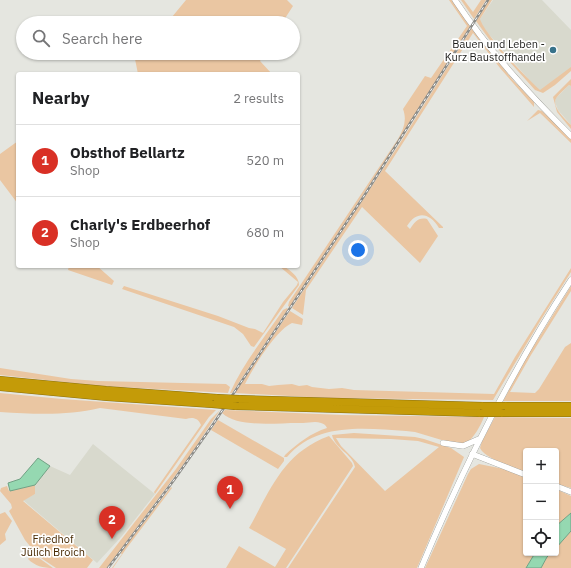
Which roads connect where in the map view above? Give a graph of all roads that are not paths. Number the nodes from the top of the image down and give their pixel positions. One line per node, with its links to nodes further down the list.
1 (455, 0): 2 (main road)
2 (571, 136)
3 (571, 280): 10 (main road)
4 (0, 380): 6 (highway, bridge)
5 (0, 387): 6 (highway, bridge)
6 (237, 402): 8 (highway)
7 (571, 406): 8 (highway, bridge)
8 (482, 409): 9 (highway, bridge)
9 (571, 413)
10 (479, 439): 11 (main road); 12 (main road)
11 (443, 443)
12 (472, 454): 13 (main road); 16 (main road)
13 (523, 474)
14 (559, 487): 15 (main road)
15 (571, 492)
16 (421, 568)

